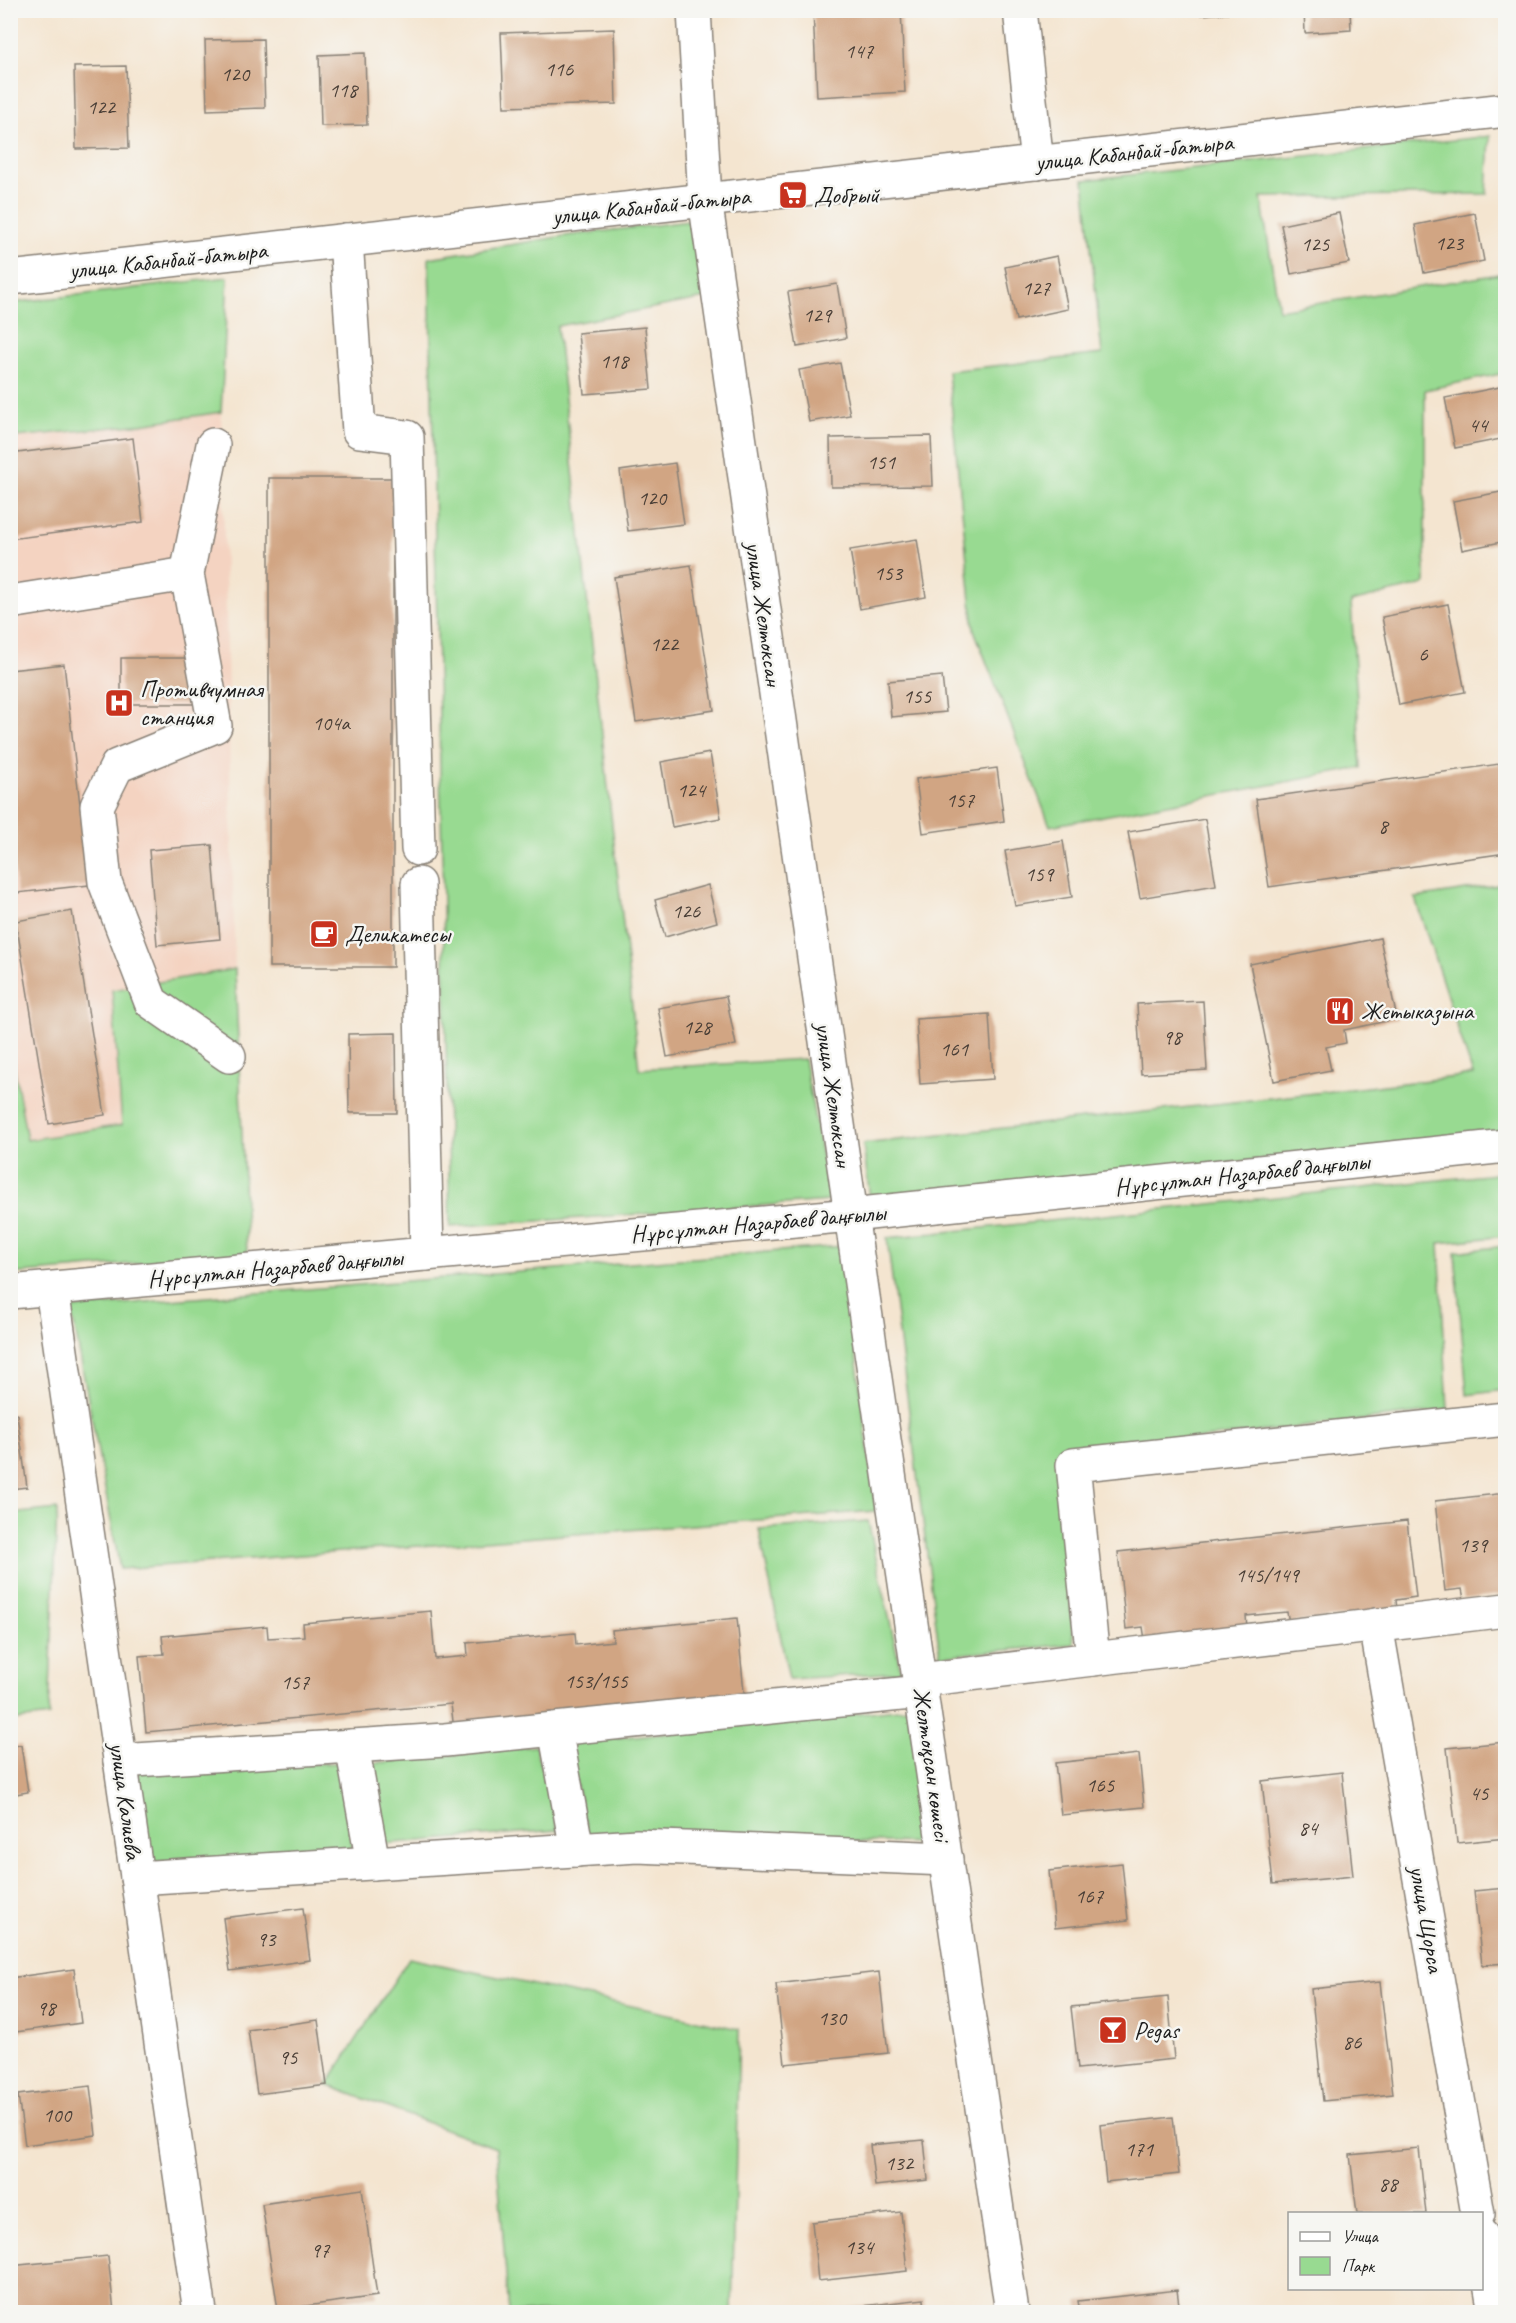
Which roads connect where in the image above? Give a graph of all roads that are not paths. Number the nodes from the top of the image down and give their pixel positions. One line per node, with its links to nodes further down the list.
1 (694, 10): 5 (main road, улица Желтоксан)
2 (1020, 10): 4 (main road)
3 (1506, 111): 4 (main road, улица Кабанбай-батыра)
4 (1037, 163): 5 (main road, улица Кабанбай-батыра)
5 (705, 199): 6 (main road, улица Кабанбай-батыра); 15 (main road, улица Желтоксан)
6 (346, 240): 7 (main road, улица Кабанбай-батыра); 11 (main road)
7 (10, 278)
8 (213, 445): 9 (main road)
9 (187, 574): 10 (main road); 13 (main road)
10 (10, 602)
11 (418, 849)
12 (418, 884): 16 (main road)
13 (229, 1056)
14 (1506, 1146): 15 (main road, Нұрсұлтан Назарбаев даңғылы)
15 (851, 1215): 16 (main road, Нұрсұлтан Назарбаев даңғылы); 23 (main road, Желтоқсан көшесі)
16 (427, 1254): 17 (main road, Нұрсұлтан Назарбаев даңғылы)
17 (52, 1289): 18 (main road, Нұрсұлтан Назарбаев даңғылы); 26 (main road, улица Калиева)
18 (10, 1292)
19 (1506, 1419): 22 (main road)
20 (1506, 1610): 21 (main road)
21 (1376, 1625): 22 (main road); 31 (main road, улица Щорса)
22 (1093, 1659): 23 (main road)
23 (921, 1686): 24 (main road); 28 (main road, Желтоқсан көшесі)
24 (555, 1729): 25 (main road); 27 (main road)
25 (351, 1746): 26 (main road); 29 (main road)
26 (120, 1761): 30 (main road, улица Калиева)
27 (577, 1850): 28 (main road); 29 (main road)
28 (946, 1858): 34 (main road, Желтоқсан көшесі)
29 (373, 1863): 30 (main road)
30 (137, 1878): 33 (main road, улица Калиева)
31 (1478, 2212)
32 (1483, 2242): 35 (main road)
33 (200, 2313)
34 (1012, 2313)
35 (1495, 2313)

